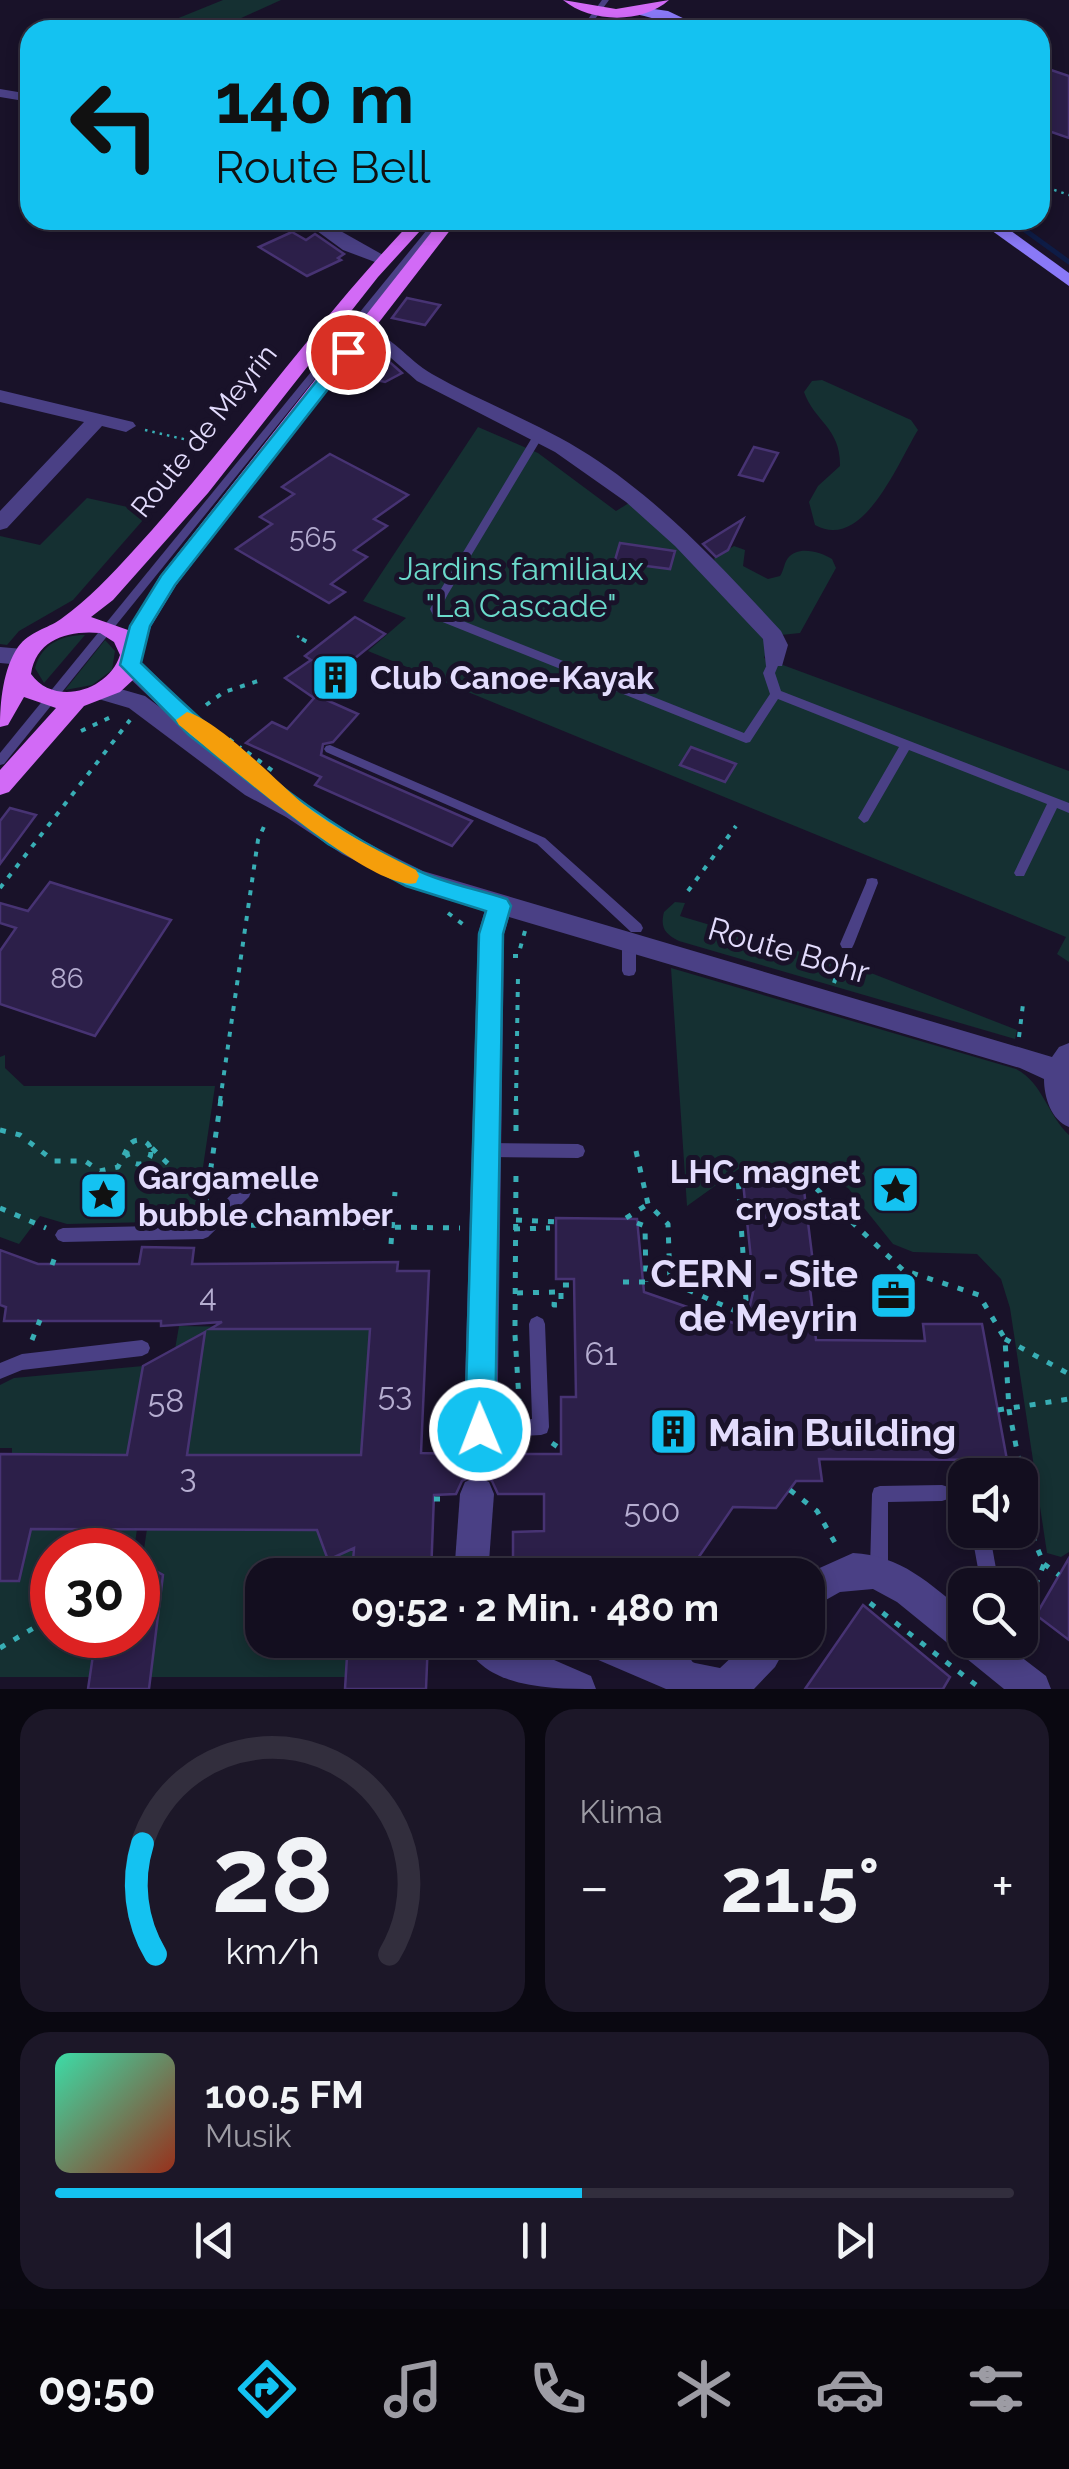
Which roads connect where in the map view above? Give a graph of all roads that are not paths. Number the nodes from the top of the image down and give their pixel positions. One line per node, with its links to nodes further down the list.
1 (570, 0): 3 (main road)
2 (664, 0): 4 (main road); 7 (main road)
3 (605, 6): 4 (main road)
4 (633, 12): 5 (main road); 6 (main road)
5 (619, 20)
6 (678, 20)
7 (700, 20)
8 (325, 230): 14 (street)
9 (412, 230): 14 (main road, Route de Meyrin)
10 (424, 230): 23 (lane)
11 (431, 230): 23 (lane)
12 (442, 230): 16 (main road, Route de Meyrin)
13 (998, 230): 15 (main road)
14 (383, 260): 22 (main road, Route de Meyrin)
15 (1069, 281)
16 (363, 332): 20 (street); 24 (main road, Route de Meyrin)
17 (0, 396): 18 (street)
18 (96, 420): 19 (street); 21 (street)
19 (126, 426)
20 (538, 436): 25 (street); 28 (lane)
21 (0, 524)
22 (64, 628): 23 (main road); 26 (main road, Route de Meyrin)
23 (105, 628): 24 (main road); 29 (lane)
24 (131, 661): 27 (main road, Route de Meyrin); 39 (street)
25 (774, 661): 28 (lane)
26 (14, 662): 29 (main road); 31 (main road)
27 (103, 692): 30 (main road, Route de Meyrin); 39 (street)
28 (776, 694): 32 (lane)
29 (46, 698): 30 (main road, Route de Meyrin); 33 (lane); 35 (lane)
30 (76, 700): 36 (main road)
31 (0, 719)
32 (906, 745): 37 (lane); 40 (lane)
33 (0, 748)
34 (330, 749): 44 (lane)
35 (0, 761)
36 (0, 786)
37 (1054, 802): 38 (lane); 41 (lane)
38 (1069, 808)
39 (283, 812): 43 (street, Route Bohr)
40 (864, 818)
41 (1020, 873)
42 (872, 882): 45 (lane)
43 (499, 906): 44 (street, Route Bohr); 49 (street)
44 (633, 933): 46 (lane); 47 (street, Route Bohr)
45 (847, 944)
46 (628, 971)
47 (1063, 1064): 48 (street, Route Bohr)
48 (1069, 1114)
49 (484, 1150): 50 (lane); 56 (street)
50 (578, 1151)
51 (244, 1192): 52 (lane)
52 (62, 1235)
53 (537, 1324): 56 (lane)
54 (142, 1348): 55 (lane)
55 (0, 1371)
56 (480, 1442)
57 (942, 1492): 60 (lane)
58 (464, 1497): 59 (street)
59 (472, 1558)
60 (879, 1570): 61 (street); 67 (street)
61 (825, 1579)
62 (534, 1658): 69 (street)
63 (638, 1658): 68 (street)
64 (677, 1658): 68 (lane)
65 (757, 1658): 68 (street)
66 (762, 1658): 70 (street)
67 (998, 1661)
68 (701, 1684)
69 (578, 1689)
70 (748, 1689)

